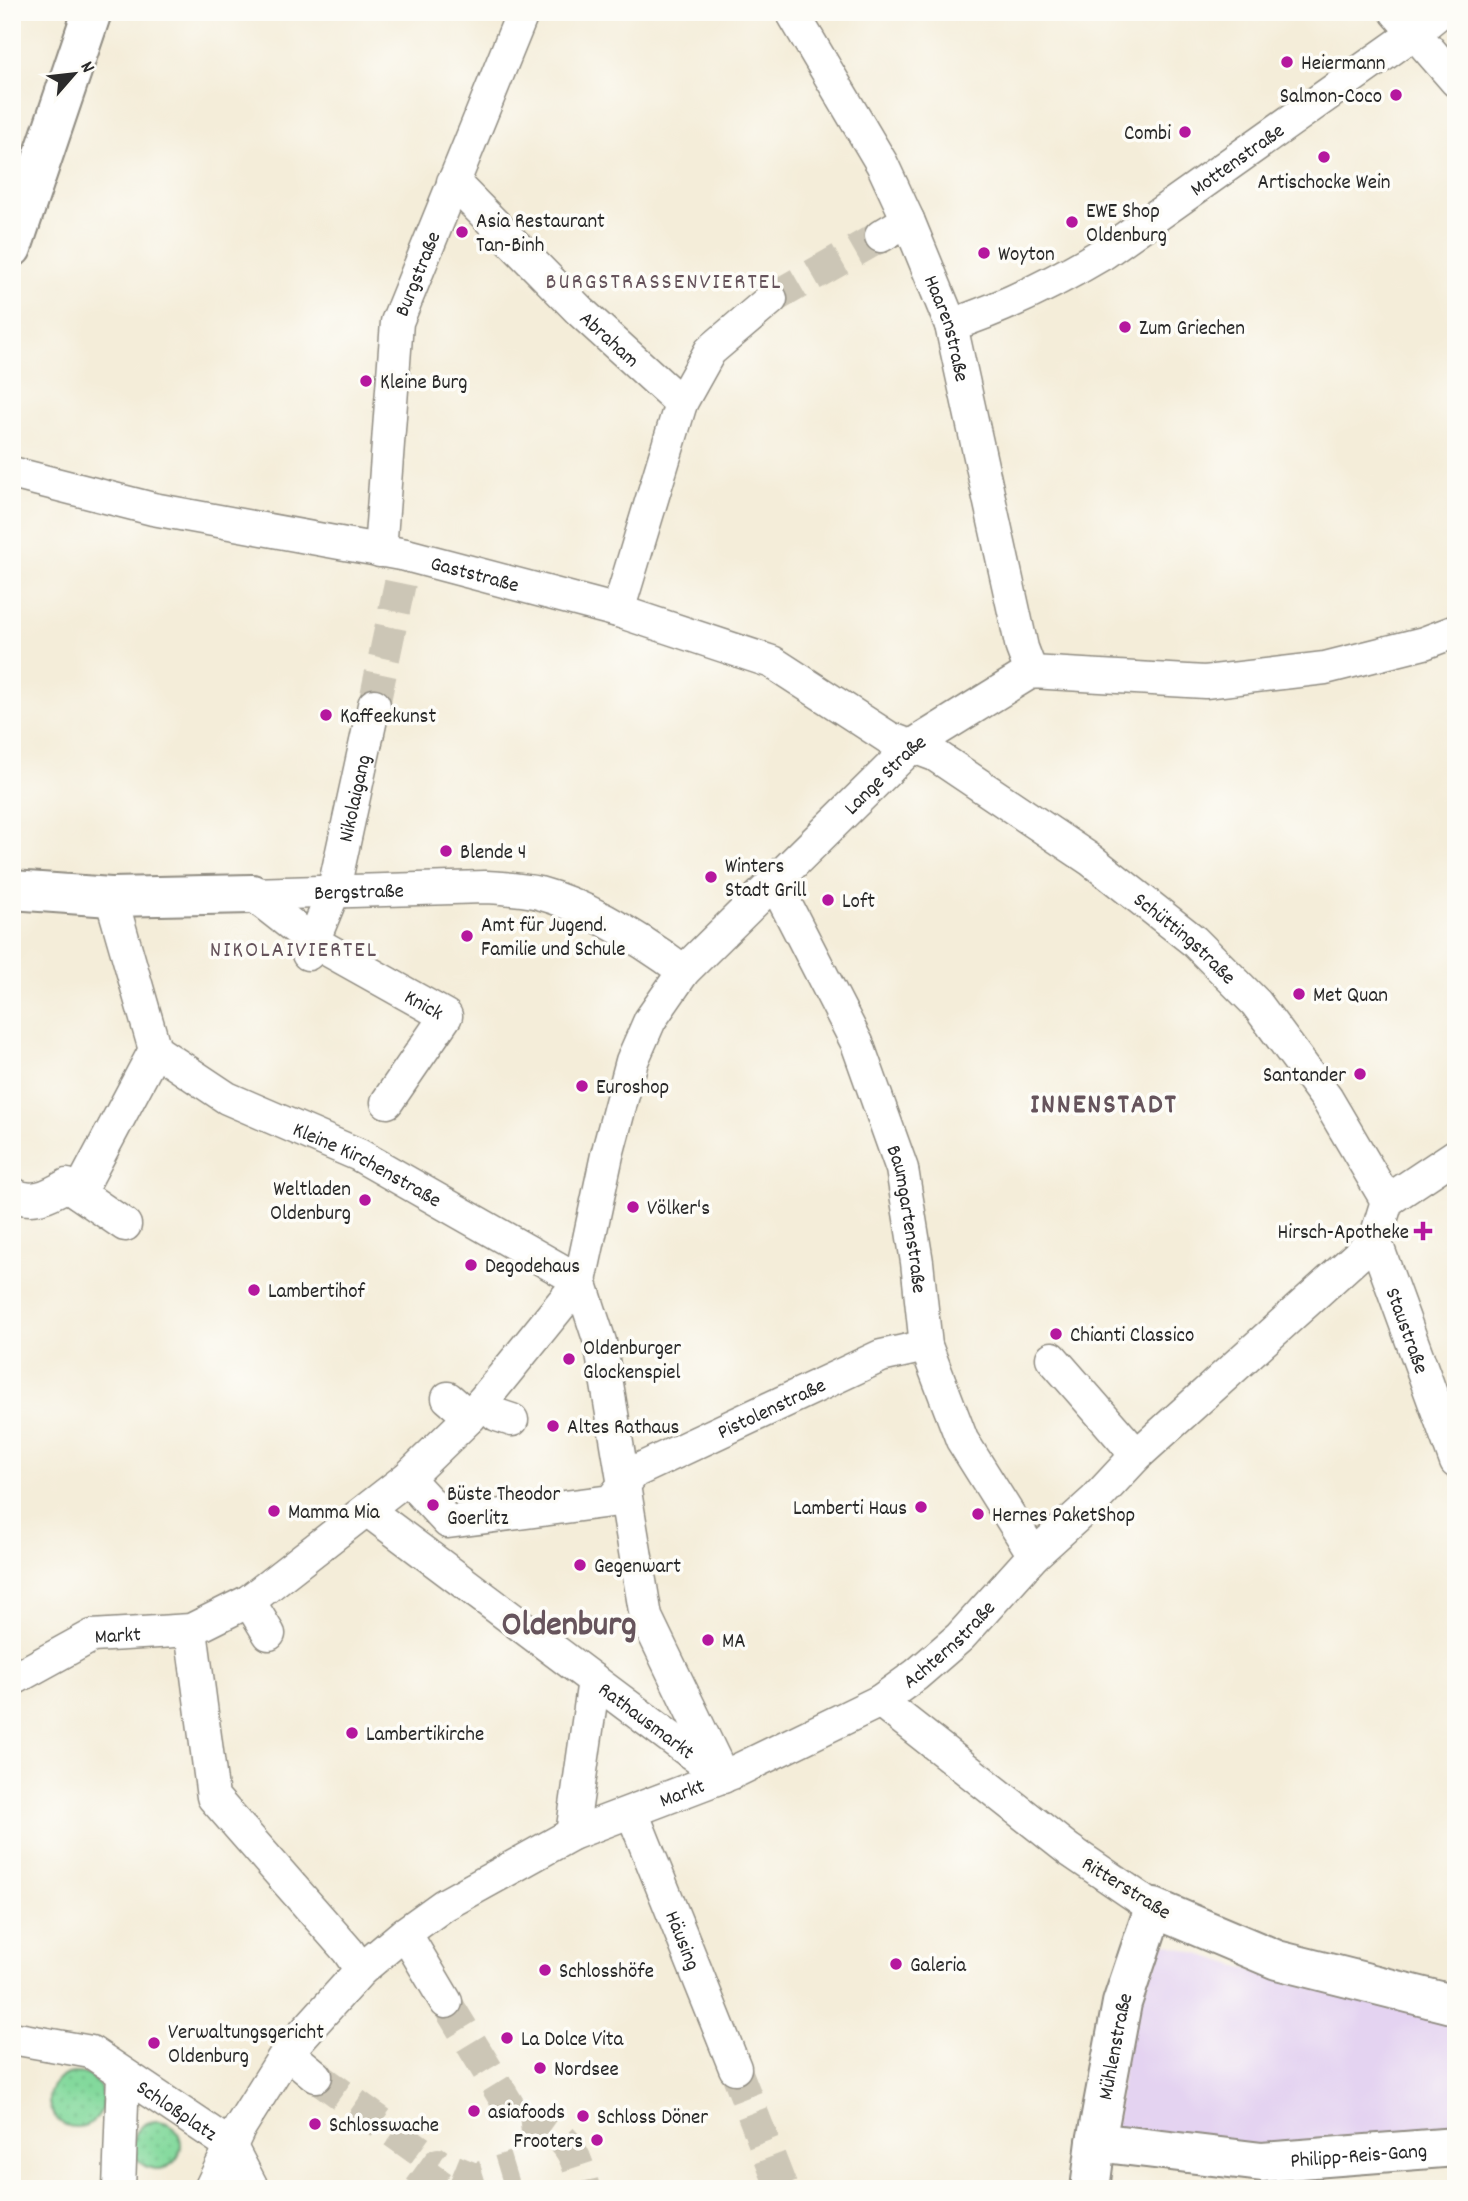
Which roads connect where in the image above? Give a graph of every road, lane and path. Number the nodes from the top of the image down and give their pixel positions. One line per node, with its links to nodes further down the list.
1 (92, 12): 10 (street)
2 (523, 12): 7 (street, Burgstraße)
3 (792, 12): 8 (street, Haarenstraße)
4 (1440, 12): 5 (street, Mottenstraße)
5 (1405, 23): 6 (street); 12 (street, Mottenstraße)
6 (1456, 81)
7 (453, 183): 13 (street, Abraham); 15 (street, Burgstraße)
8 (908, 220): 9 (street); 12 (street, Haarenstraße)
9 (881, 236)
10 (12, 248)
11 (771, 299): 13 (street)
12 (951, 324): 18 (street, Haarenstraße)
13 (681, 403): 16 (street)
14 (12, 473): 15 (street, Gaststraße)
15 (396, 563): 16 (street, Gaststraße)
16 (618, 611): 20 (street, Gaststraße)
17 (1456, 631): 18 (street)
18 (1031, 672): 20 (street, Lange Straße)
19 (374, 705): 23 (street, Nikolaigang)
20 (913, 745): 21 (street, Lange Straße); 33 (street, Schüttingstraße)
21 (773, 884): 27 (street, Lange Straße); 37 (street, Baumgartenstraße)
22 (12, 890): 25 (street, Bergstraße)
23 (333, 893): 24 (street, Bergstraße); 26 (street); 27 (street, Bergstraße)
24 (251, 894): 25 (street, Bergstraße); 26 (street, Knick)
25 (111, 897): 28 (street)
26 (310, 948): 29 (street, Knick)
27 (684, 971): 36 (street, Lange Straße)
28 (155, 1050): 32 (street); 36 (street, Kleine Kirchenstraße)
29 (387, 1102)
30 (1456, 1155): 33 (street)
31 (12, 1193): 32 (street)
32 (79, 1193): 34 (street)
33 (1387, 1201): 35 (street)
34 (125, 1226)
35 (1375, 1240): 41 (street, Achternstraße); 42 (street, Staustraße)
36 (580, 1281): 39 (street, Markt); 44 (street, Markt)
37 (926, 1346): 44 (street, Pistolenstraße); 46 (street, Baumgartenstraße)
38 (1052, 1358): 41 (street)
39 (467, 1406): 40 (street); 43 (street, Markt)
40 (512, 1420)
41 (1135, 1457): 46 (street, Achternstraße)
42 (1456, 1462)
43 (407, 1478): 44 (street); 45 (street, Markt)
44 (624, 1486): 53 (street, Markt)
45 (368, 1510): 47 (street, Markt); 51 (street)
46 (1034, 1555): 52 (street, Achternstraße)
47 (249, 1601): 48 (street, Markt); 49 (street)
48 (191, 1630): 50 (street, Markt); 58 (street)
49 (269, 1634)
50 (12, 1680)
51 (594, 1680): 53 (street, Rathausmarkt); 55 (street, Rathausmarkt)
52 (880, 1701): 53 (street, Achternstraße); 56 (street, Ritterstraße)
53 (723, 1777): 54 (street, Markt)
54 (632, 1812): 55 (street, Markt); 63 (street, Häusing)
55 (572, 1834): 57 (street, Markt)
56 (1154, 1908): 60 (street, Ritterstraße); 67 (street, Mühlenstraße)
57 (405, 1933): 58 (street, Markt); 59 (street)
58 (361, 1970): 62 (street, Markt)
59 (446, 2002)
60 (1456, 2005)
61 (12, 2038): 64 (street, Schloßplatz)
62 (287, 2052): 65 (street); 66 (street, Markt)
63 (735, 2068)
64 (123, 2074): 66 (street, Schloßplatz); 69 (street, Schloßplatz)
65 (316, 2076)
66 (235, 2136): 70 (street, Schloßplatz); 71 (street, Schloßplatz)
67 (1096, 2142): 68 (street, Philipp-Reis-Gang); 72 (street, Mühlenstraße)
68 (1456, 2147)
69 (119, 2189)
70 (209, 2189)
71 (253, 2189)
72 (1090, 2189)

